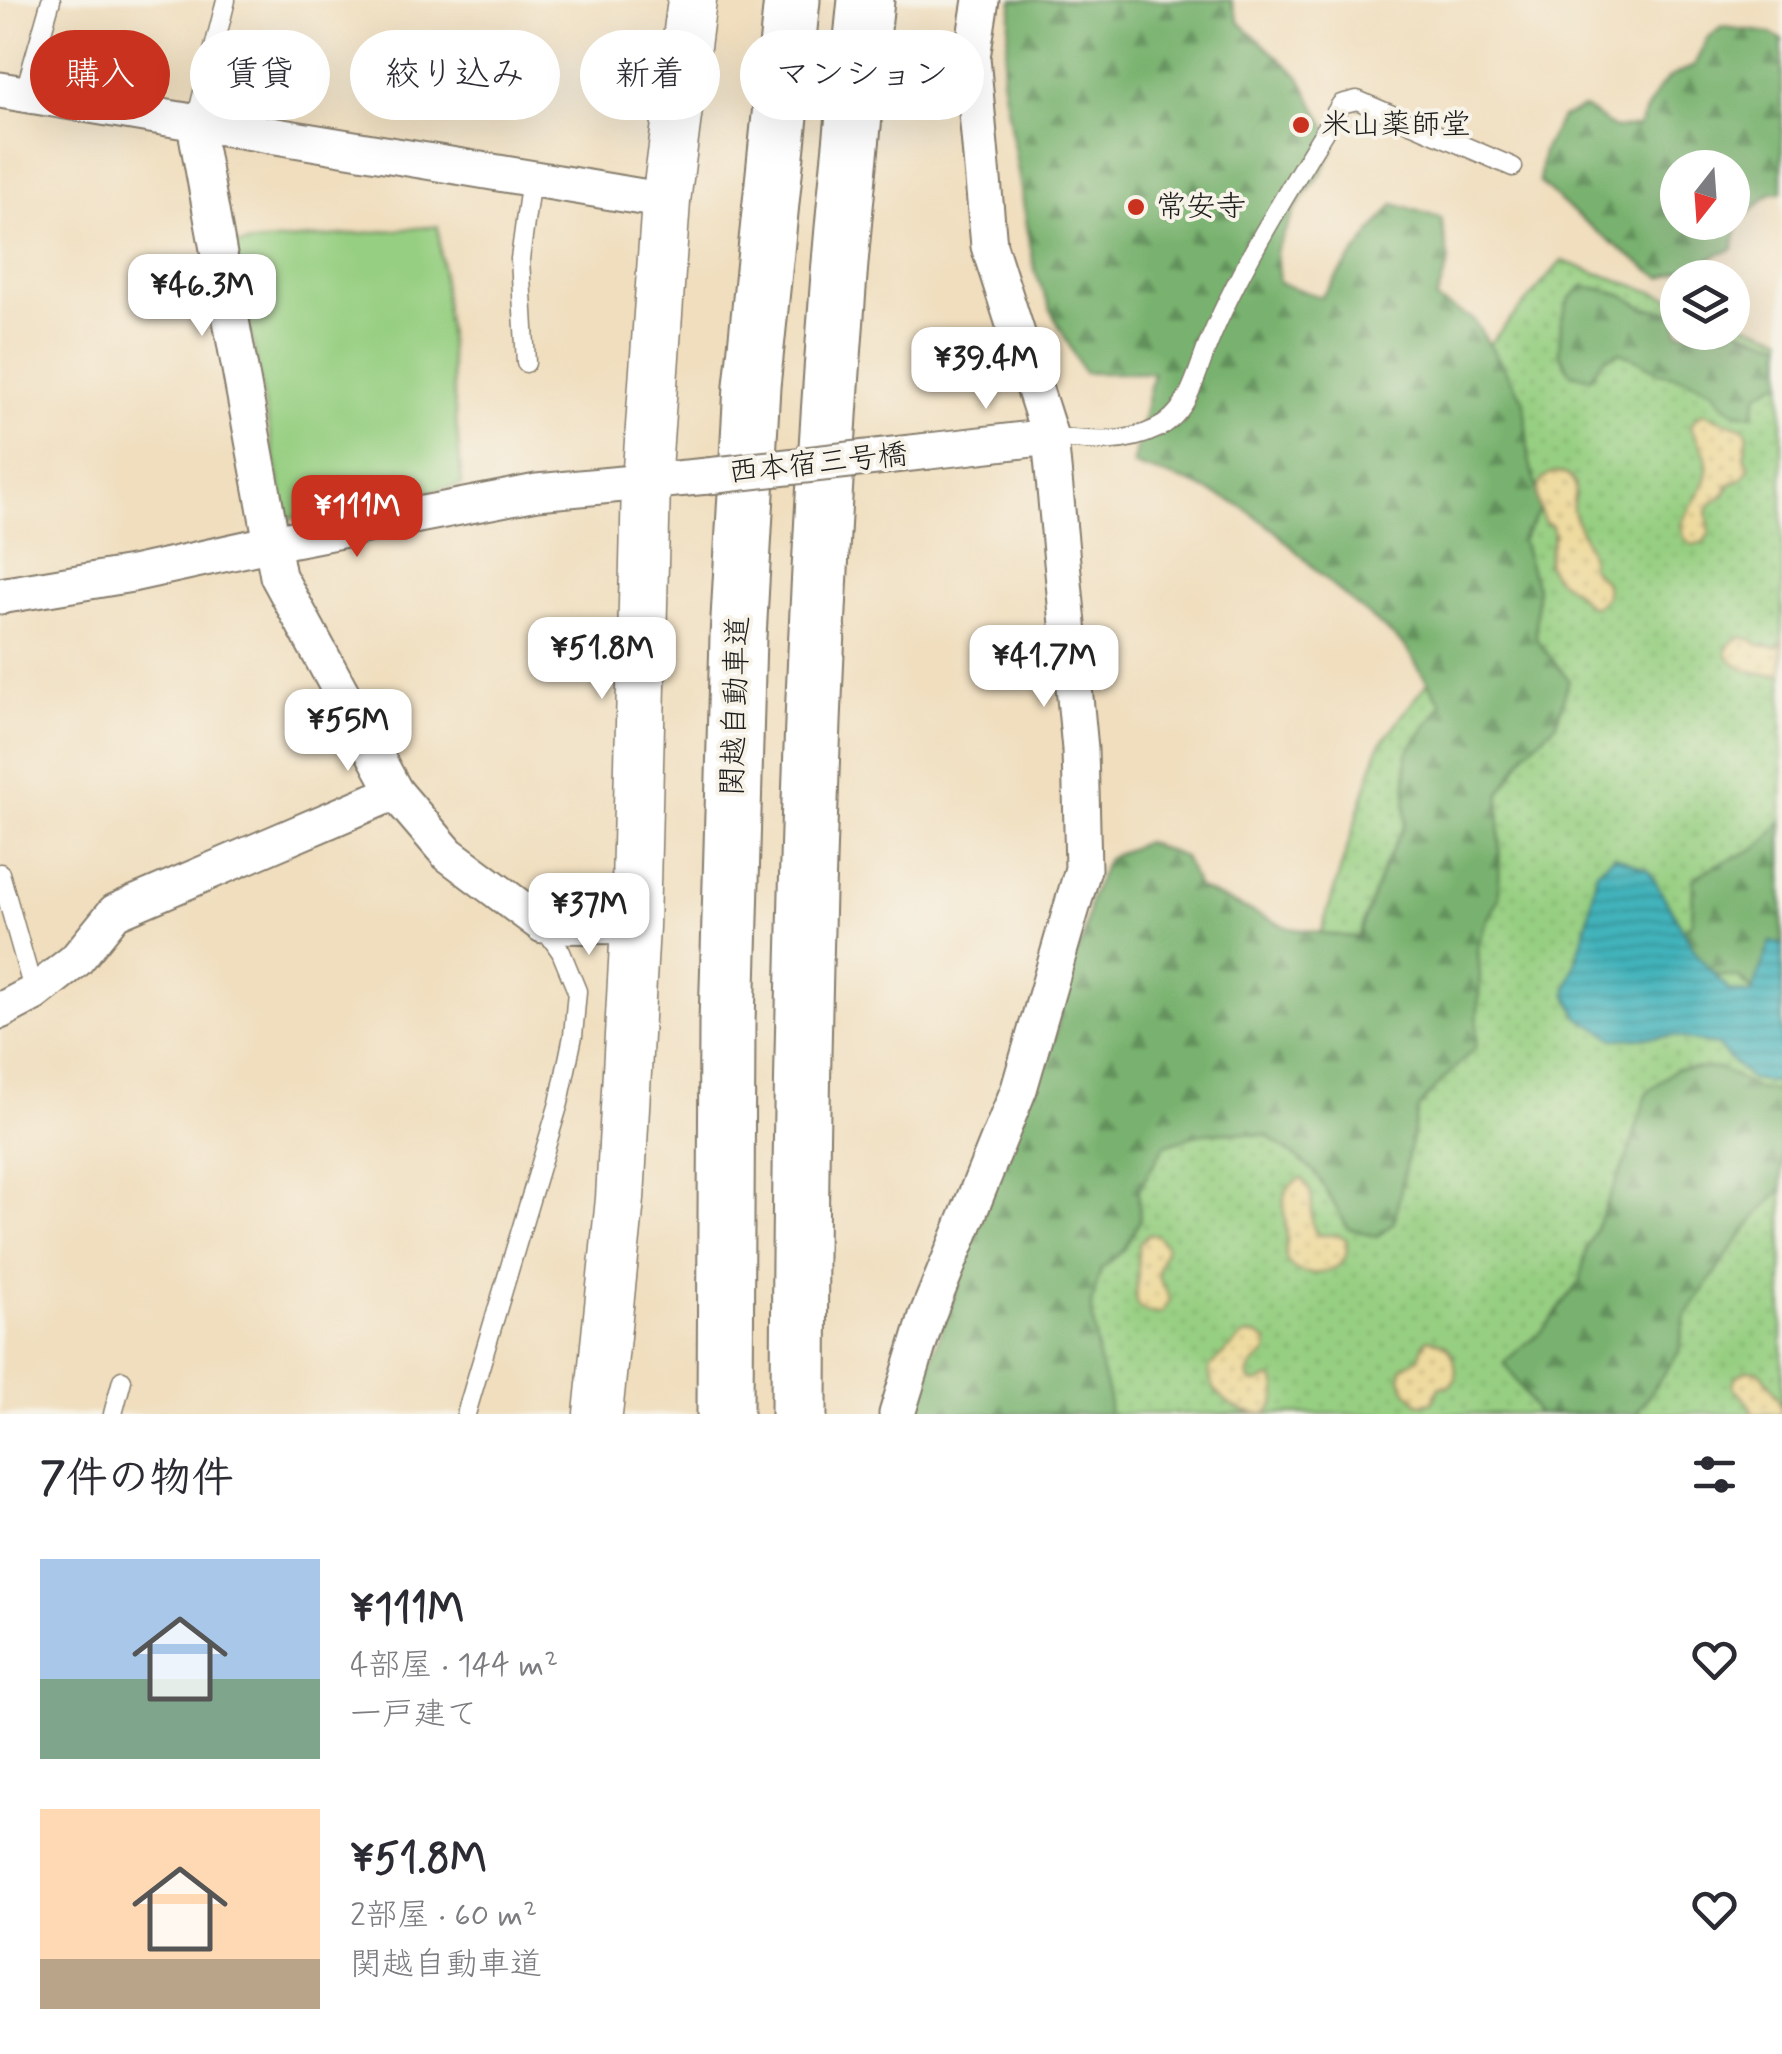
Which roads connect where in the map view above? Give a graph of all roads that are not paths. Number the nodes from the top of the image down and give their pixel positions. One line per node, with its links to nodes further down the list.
1 (52, 0): 7 (lane)
2 (226, 0): 8 (lane)
3 (692, 0): 11 (street)
4 (792, 0): 27 (highway, 関越自動車道)
5 (866, 0): 28 (highway)
6 (980, 0): 13 (street)
7 (12, 92): 8 (street)
8 (195, 124): 10 (street); 15 (street)
9 (1513, 168): 13 (lane)
10 (530, 178): 11 (street); 12 (lane)
11 (666, 200): 14 (street)
12 (526, 363)
13 (1050, 437): 14 (street, 西本宿三号橋, bridge); 29 (street)
14 (646, 482): 15 (street, 西本宿三号橋); 20 (street)
15 (273, 542): 16 (street, 西本宿三号橋); 17 (street)
16 (0, 596)
17 (395, 792): 19 (street); 21 (street)
18 (0, 873): 21 (lane)
19 (542, 926): 20 (street); 25 (lane)
20 (635, 926): 26 (street)
21 (34, 993): 22 (street)
22 (0, 1011)
23 (122, 1380): 24 (lane)
24 (113, 1414)
25 (466, 1414)
26 (598, 1414)
27 (725, 1414)
28 (799, 1414)
29 (897, 1414)

